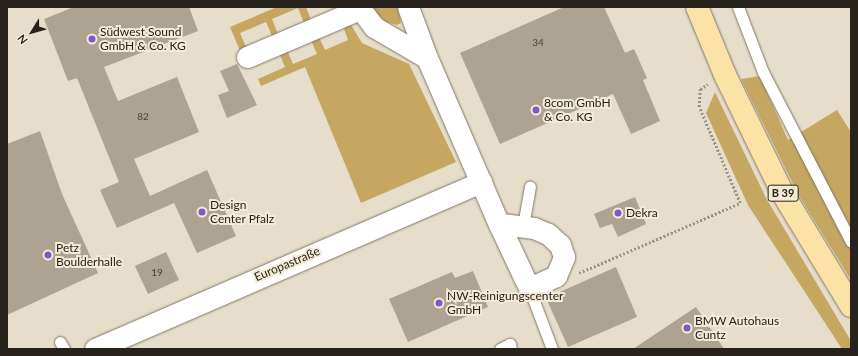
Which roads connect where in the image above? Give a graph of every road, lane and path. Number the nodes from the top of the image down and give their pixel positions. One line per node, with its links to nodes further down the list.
1 (408, 7): 6 (street)
2 (697, 7): 7 (main road, B 39)
3 (738, 7): 12 (lane)
4 (360, 8): 5 (street); 6 (street)
5 (247, 57)
6 (427, 58): 8 (street)
7 (725, 75): 13 (path); 15 (main road, B 39)
8 (481, 182): 10 (street); 16 (street, Europastraße)
9 (530, 187): 11 (lane)
10 (499, 224): 11 (street); 14 (street)
11 (523, 226): 13 (street)
12 (851, 242)
13 (556, 276): 14 (street)
14 (529, 288): 19 (lane)
15 (851, 306)
16 (95, 349)
17 (500, 349): 18 (lane)
18 (512, 349)
19 (552, 349)

